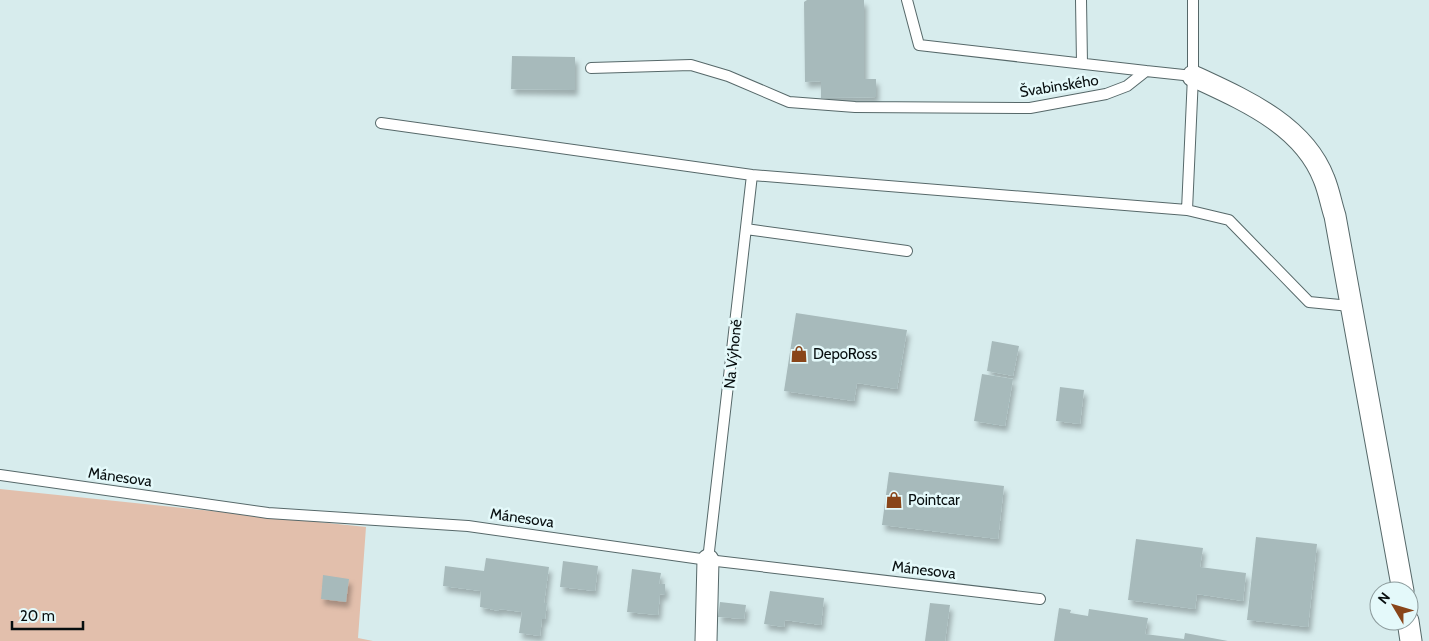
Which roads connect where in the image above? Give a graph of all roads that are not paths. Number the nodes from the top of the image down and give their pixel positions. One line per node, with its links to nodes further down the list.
1 (907, 0): 4 (lane)
2 (1081, 0): 4 (lane)
3 (1193, 0): 7 (lane)
4 (1082, 63): 6 (lane)
5 (591, 68): 6 (lane, Švabinského)
6 (1146, 72): 7 (lane)
7 (1193, 76): 10 (lane); 13 (street)
8 (381, 123): 9 (lane)
9 (752, 175): 10 (lane); 11 (lane, Na Výhoně)
10 (1187, 210): 13 (lane)
11 (746, 229): 12 (lane); 15 (lane, Na Výhoně)
12 (907, 250)
13 (1350, 306): 16 (street)
14 (0, 475): 15 (lane, Mánesova)
15 (708, 560): 17 (lane, Mánesova); 18 (street, Na Výhoně)
16 (1401, 581)
17 (1040, 599)
18 (706, 641)

